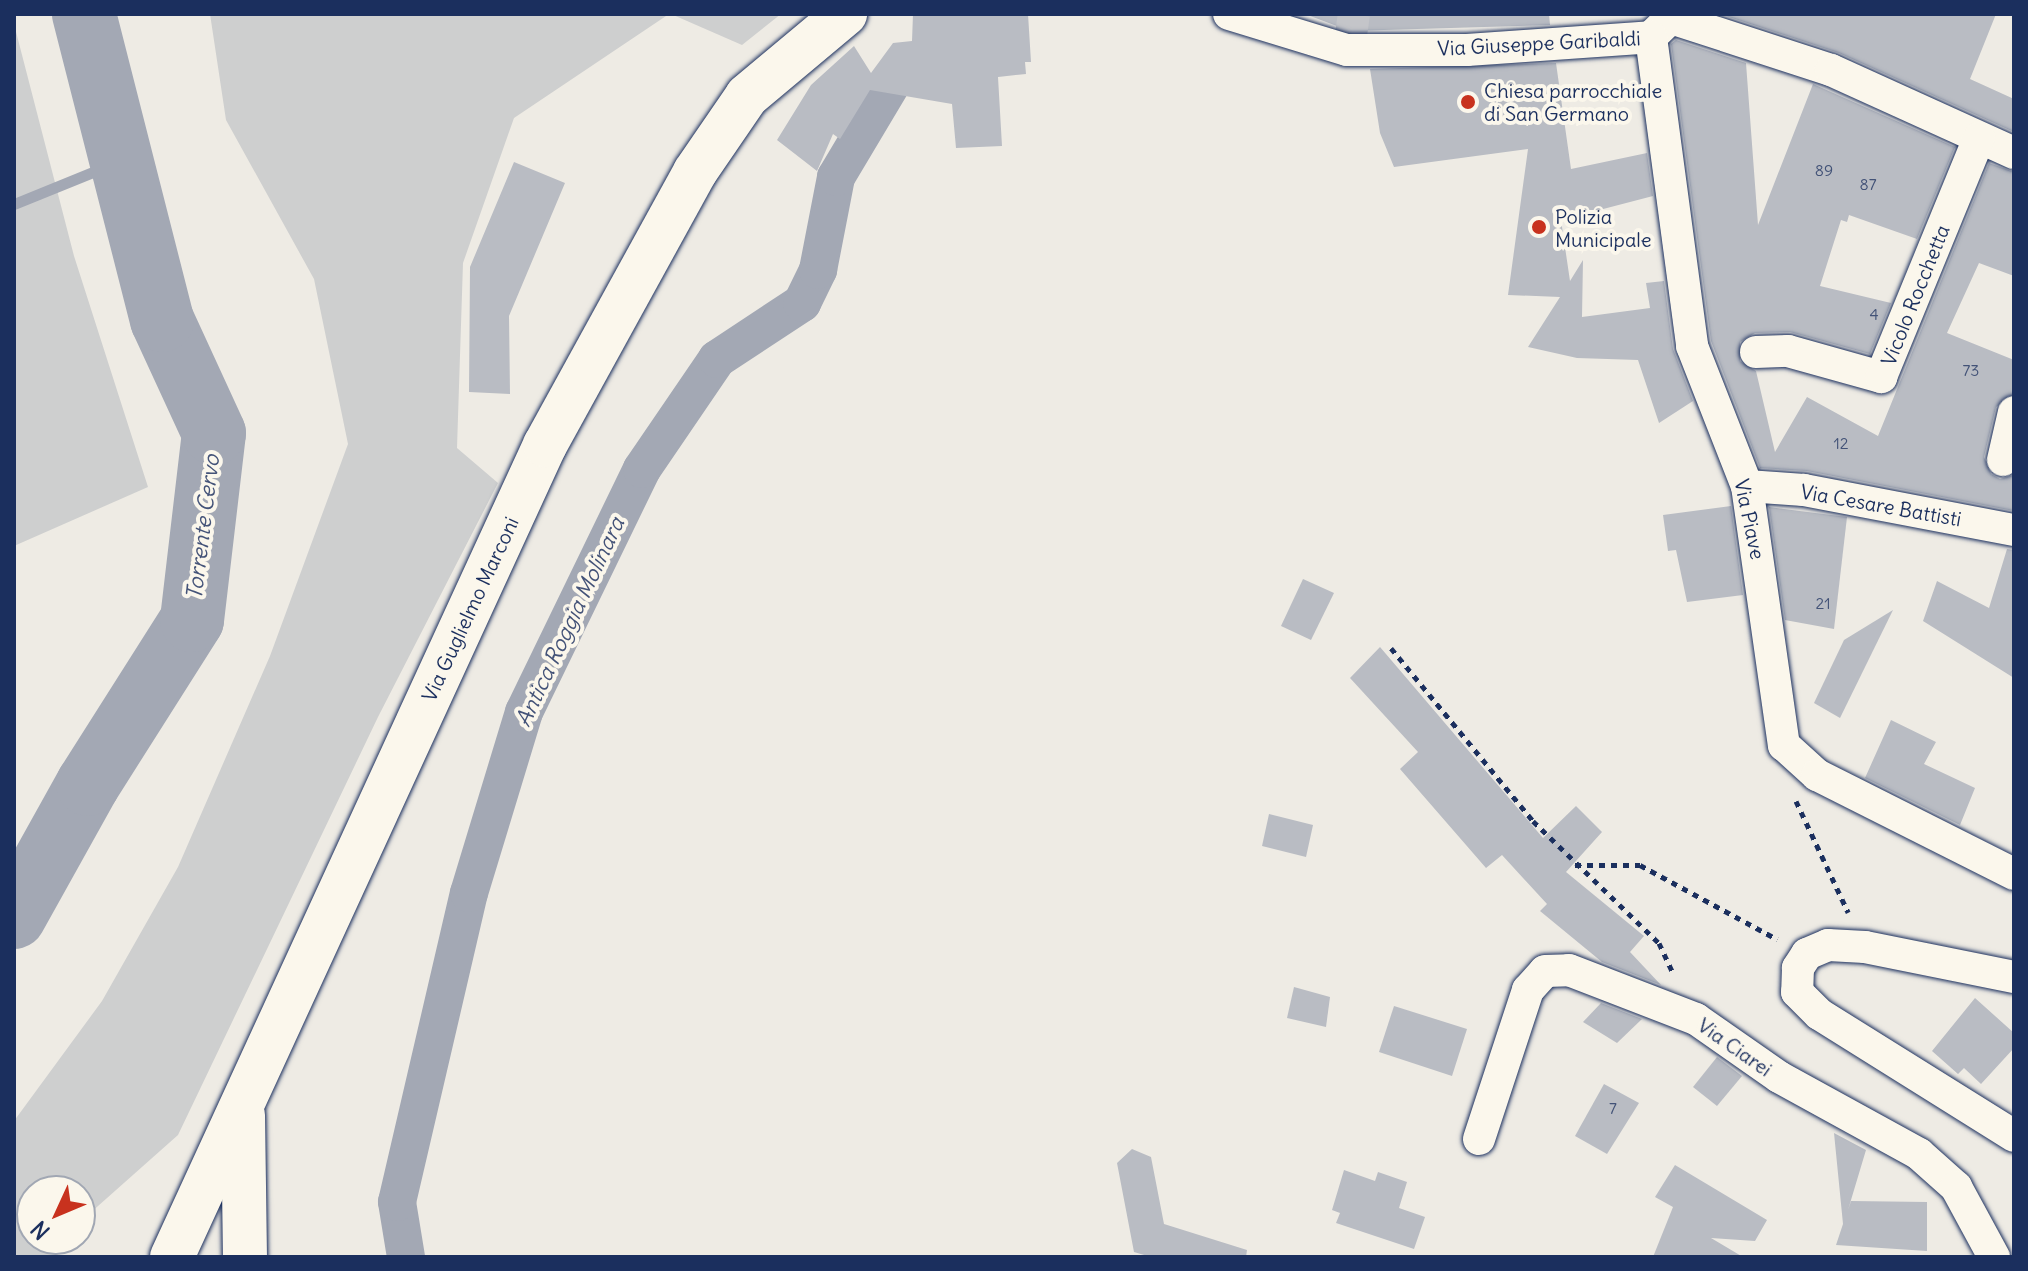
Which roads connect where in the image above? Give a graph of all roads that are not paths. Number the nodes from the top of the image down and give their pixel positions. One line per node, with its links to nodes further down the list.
1 (845, 14): 12 (street, Via Guglielmo Marconi)
2 (1229, 14): 3 (street, Via Giuseppe Garibaldi)
3 (1665, 23): 4 (street, Via Giuseppe Garibaldi); 8 (street, Via Piave)
4 (2004, 145): 5 (street, Vicolo Rocchetta)
5 (1756, 352)
6 (2014, 412): 7 (street)
7 (2003, 460)
8 (1747, 486): 9 (street, Via Cesare Battisti); 10 (street, Via Piave)
9 (2014, 530)
10 (2014, 874)
11 (2014, 977): 13 (street)
12 (243, 1105): 15 (street, Via Guglielmo Marconi); 16 (street)
13 (2014, 1136)
14 (1479, 1139): 17 (street, Via Ciarei)
15 (172, 1257)
16 (245, 1257)
17 (1994, 1257)

